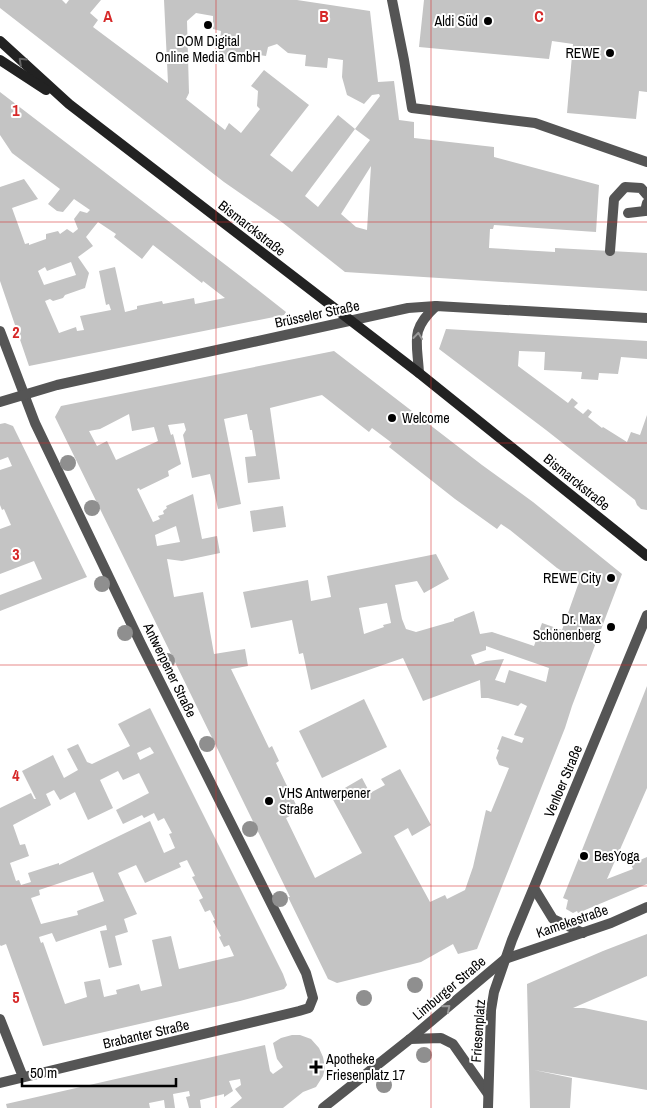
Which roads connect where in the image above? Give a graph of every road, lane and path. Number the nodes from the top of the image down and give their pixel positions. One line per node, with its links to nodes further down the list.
1 (392, 0): 5 (street)
2 (0, 41): 4 (main road, Bismarckstraße, one-way to 2)
3 (0, 60): 4 (main road, Bismarckstraße)
4 (69, 104): 12 (main road, Bismarckstraße)
5 (647, 162)
6 (647, 195): 9 (street)
7 (647, 203): 8 (street)
8 (628, 212)
9 (610, 251)
10 (436, 306): 11 (street, Brüsseler Straße); 12 (street, Brüsseler Straße); 14 (street, one-way to 10)
11 (647, 318)
12 (349, 321): 14 (main road, Bismarckstraße); 15 (street, Brüsseler Straße)
13 (0, 331): 15 (street, Antwerpener Straße)
14 (419, 374): 17 (main road, Bismarckstraße)
15 (25, 394): 16 (street, Brüsseler Straße); 23 (street, Antwerpener Straße)
16 (0, 402)
17 (647, 556)
18 (647, 615): 19 (street, Venloer Straße)
19 (534, 888): 21 (street); 22 (street, Venloer Straße)
20 (647, 907): 21 (street, Kamekestraße)
21 (583, 933): 22 (street, Kamekestraße)
22 (505, 959): 25 (street, Limburger Straße, one-way to 22); 28 (street, Friesenplatz)
23 (299, 1011): 26 (street, Brabanter Straße)
24 (0, 1019): 26 (street)
25 (410, 1039): 28 (street, Limburger Straße); 29 (street, Limburger Straße)
26 (23, 1077): 27 (street, Brabanter Straße)
27 (0, 1083)
28 (488, 1094): 30 (street, Friesenplatz)
29 (323, 1108)
30 (488, 1108)

